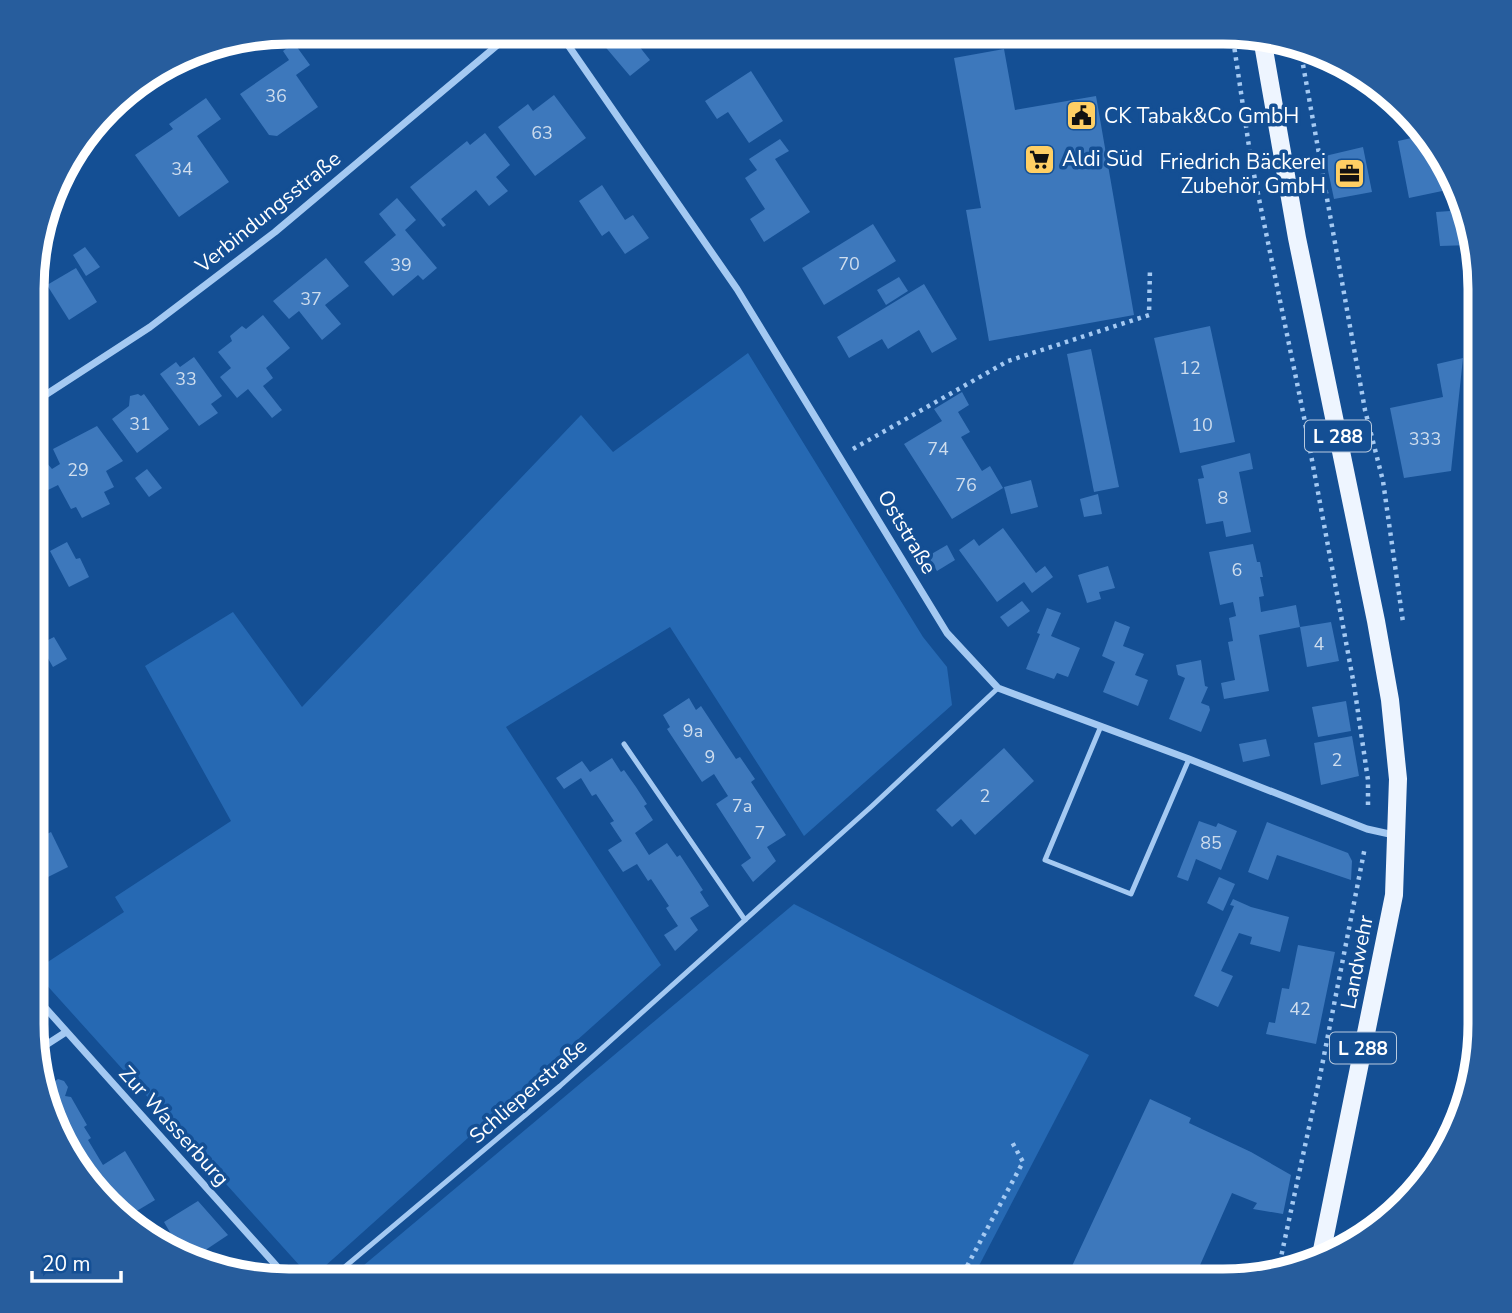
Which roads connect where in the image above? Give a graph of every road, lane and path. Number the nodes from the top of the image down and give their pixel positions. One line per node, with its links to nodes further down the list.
1 (499, 44): 7 (street, Verbindungsstraße)
2 (567, 44): 8 (street, Oststraße)
3 (1234, 44): 14 (path)
4 (1264, 48): 15 (main road, L 288)
5 (1302, 57): 9 (path)
6 (1150, 268): 8 (path)
7 (44, 396)
8 (841, 457): 10 (street, Oststraße)
9 (1405, 632)
10 (998, 688): 11 (street, Oststraße); 16 (lane, Schlieperstraße)
11 (1101, 726): 13 (street, Oststraße); 13 (lane)
12 (624, 744): 16 (lane)
13 (1189, 759): 14 (street, Oststraße)
14 (1367, 829): 15 (street, Oststraße); 22 (path)
15 (1398, 836): 21 (main road, Landwehr / L 288)
16 (745, 920): 24 (lane, Schlieperstraße)
17 (44, 1007): 18 (street, Zur Wasserburg)
18 (66, 1032): 19 (street); 23 (street, Zur Wasserburg)
19 (45, 1046)
20 (1012, 1142): 25 (path)
21 (1322, 1248)
22 (1280, 1262)
23 (278, 1268)
24 (343, 1269)
25 (965, 1269)

